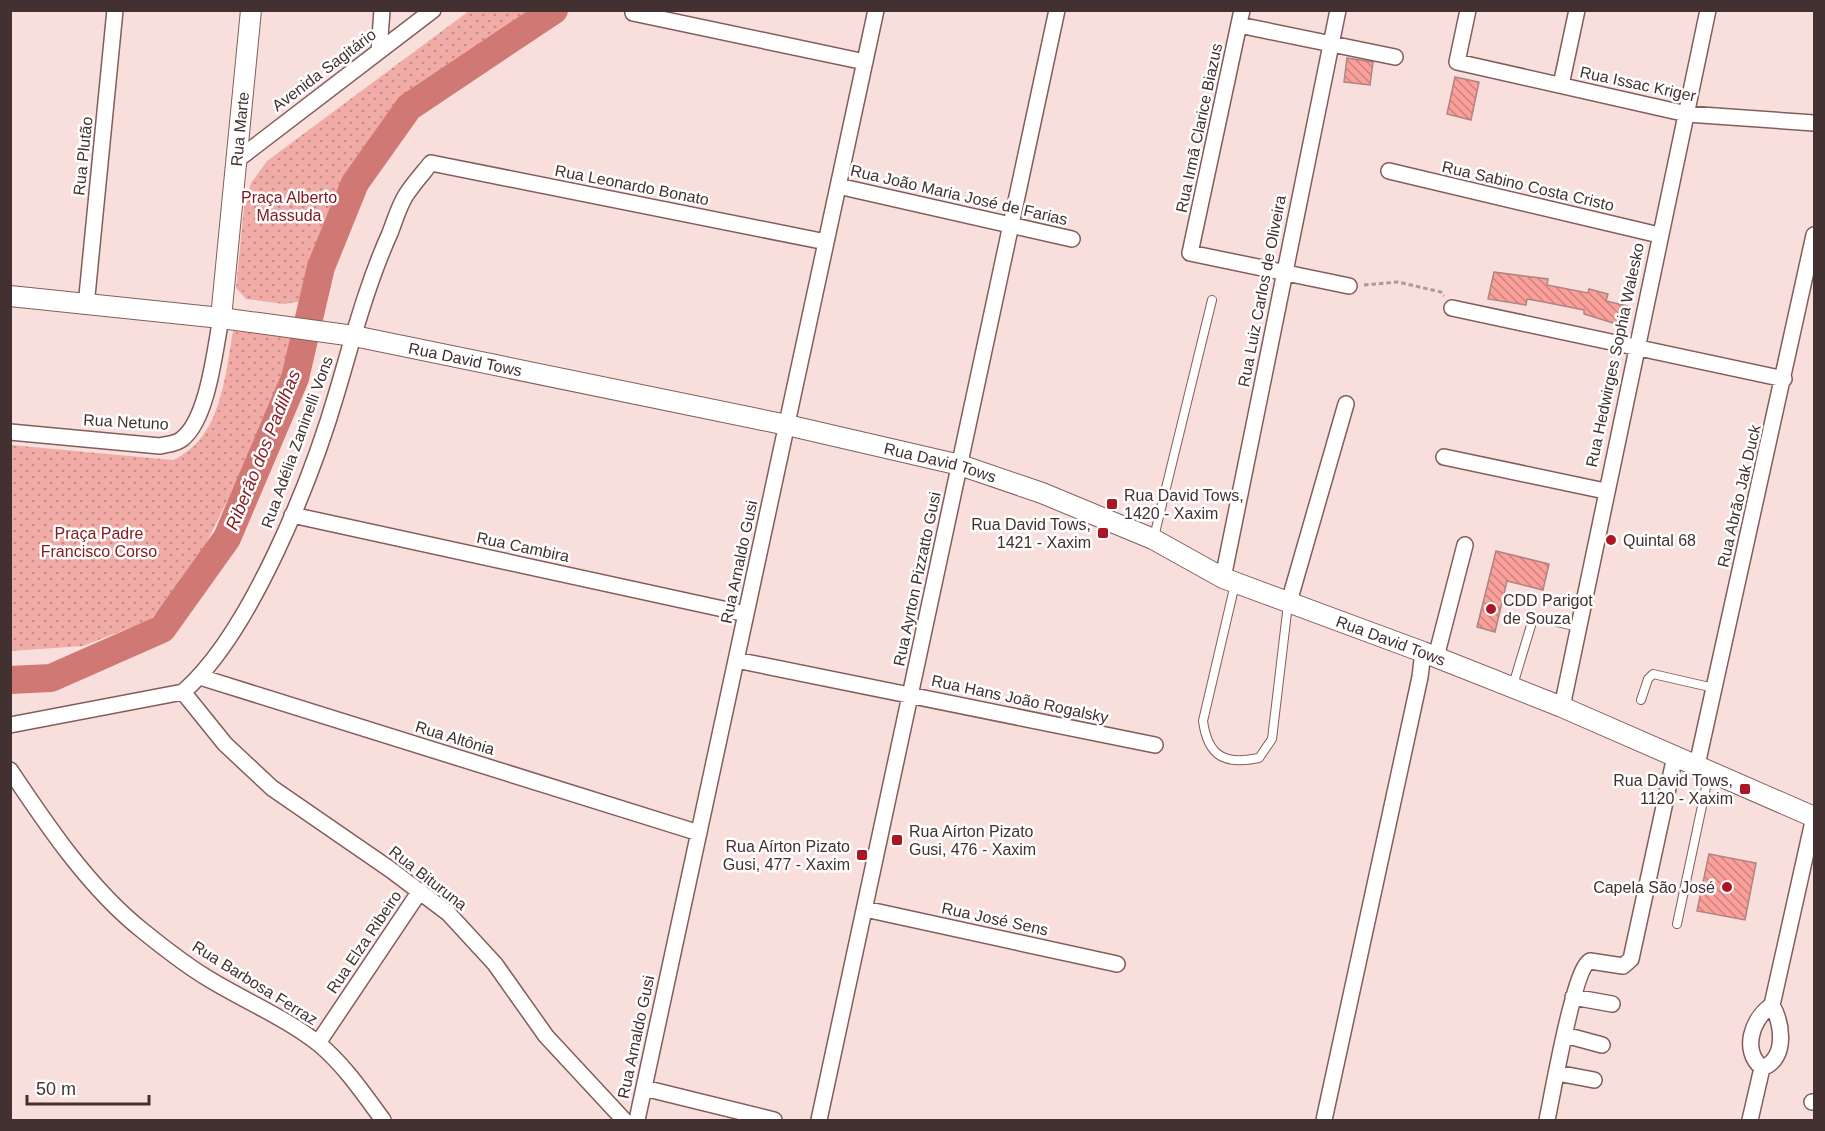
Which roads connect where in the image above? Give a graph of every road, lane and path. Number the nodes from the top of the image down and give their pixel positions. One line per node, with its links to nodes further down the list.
1 (115, 10): 33 (street, Rua Plutão)
2 (251, 10): 20 (street, Rua Marte)
3 (382, 10): 14 (street)
4 (433, 10): 14 (street, Avenida Sagitário)
5 (876, 10): 16 (street, Rua Arnaldo Gusi)
6 (1057, 10): 24 (street, Rua Ayrton Pizzatto Gusi)
7 (1338, 10): 13 (street, Rua Luiz Carlos de Oliveira)
8 (1468, 10): 17 (street, Rua Issac Kriger)
9 (1577, 10): 17 (street)
10 (1708, 10): 18 (street, Rua Hedwirges Sophia Walesko)
11 (633, 13): 16 (street)
12 (1241, 18): 13 (street); 29 (street, Rua Irmã Clarice Biazus)
13 (1330, 42): 15 (street); 29 (street, Rua Luiz Carlos de Oliveira)
14 (379, 51): 20 (street, Avenida Sagitário)
15 (1395, 57)
16 (865, 62): 23 (street, Rua Arnaldo Gusi)
17 (1561, 85): 18 (street, Rua Issac Kriger)
18 (1687, 114): 19 (street, Rua Issac Kriger); 25 (street, Rua Hedwirges Sophia Walesko)
19 (1815, 123)
20 (237, 160): 35 (street, Rua Marte)
21 (431, 163): 28 (street, Rua Leonardo Bonato); 36 (street, Rua Adélia Zaninelli Vons)
22 (1389, 171): 25 (street, Rua Sabino Costa Cristo)
23 (838, 186): 24 (street, Rua João Maria José de Farias); 28 (street, Rua Arnaldo Gusi)
24 (1011, 225): 27 (street, Rua João Maria José de Farias); 43 (street, Rua Ayrton Pizzatto Gusi)
25 (1659, 235): 37 (street, Rua Hedwirges Sophia Walesko)
26 (1815, 235): 38 (street, Rua Abrão Jak Duck)
27 (1072, 240)
28 (826, 242): 40 (street, Rua Arnaldo Gusi)
29 (1285, 272): 30 (street); 48 (street, Rua Luiz Carlos de Oliveira)
30 (1349, 286): 34 (path)
31 (10, 296): 33 (street, Rua David Tows)
32 (1212, 300): 46 (lane)
33 (86, 306): 35 (street, Rua David Tows)
34 (1452, 308): 37 (street)
35 (221, 318): 36 (street, Rua David Tows); 41 (street, Rua Netuno)
36 (354, 336): 40 (street, Rua David Tows); 45 (street, Rua Adélia Zaninelli Vons)
37 (1635, 347): 38 (street); 44 (street, Rua Hedwirges Sophia Walesko)
38 (1784, 379): 56 (street, Rua Abrão Jak Duck)
39 (1346, 404): 49 (street)
40 (787, 425): 43 (street, Rua David Tows); 50 (street, Rua Arnaldo Gusi)
41 (10, 432)
42 (1444, 457): 44 (street)
43 (960, 465): 46 (street, Rua David Tows); 58 (street, Rua Ayrton Pizzatto Gusi)
44 (1605, 490): 51 (street, Rua Hedwirges Sophia Walesko)
45 (292, 515): 50 (street, Rua Cambira); 54 (street, Rua Adélia Zaninelli Vons)
46 (1153, 538): 48 (street, Rua David Tows)
47 (1465, 545): 52 (street)
48 (1229, 581): 49 (street, Rua David Tows); 49 (lane)
49 (1288, 602): 52 (street, Rua David Tows)
50 (746, 614): 53 (street, Rua Arnaldo Gusi)
51 (1578, 627): 55 (lane); 60 (street, Rua Hedwirges Sophia Walesko)
52 (1429, 654): 55 (street, Rua David Tows); 87 (street)
53 (736, 660): 58 (street, Rua Hans João Rogalsky); 67 (street, Rua Arnaldo Gusi)
54 (200, 677): 57 (street, Rua Adélia Zaninelli Vons); 67 (street, Rua Altônia)
55 (1512, 687): 60 (street, Rua David Tows)
56 (1714, 688): 59 (lane); 64 (street, Rua Abrão Jak Duck)
57 (183, 692): 61 (street); 68 (street, Rua Bituruna)
58 (910, 695): 62 (street, Rua Hans João Rogalsky); 69 (street, Rua Ayrton Pizzatto Gusi)
59 (1641, 700)
60 (1562, 707): 63 (street, Rua David Tows)
61 (10, 725)
62 (1155, 745)
63 (1675, 756): 64 (street, Rua David Tows); 72 (street)
64 (1703, 768): 66 (street, Rua David Tows); 70 (lane)
65 (10, 770): 76 (street, Rua Barbosa Ferraz)
66 (1814, 817): 74 (street)
67 (699, 833): 81 (street, Rua Arnaldo Gusi)
68 (420, 891): 76 (street, Rua Elza Ribeiro); 83 (street, Rua Bituruna)
69 (865, 909): 71 (street, Rua José Sens); 86 (street, Rua Ayrton Pizzatto Gusi)
70 (1677, 924)
71 (1117, 964)
72 (1573, 997): 73 (street); 75 (street)
73 (1612, 1004)
74 (1772, 1005): 78 (street); 78 (street)
75 (1565, 1035): 77 (street); 79 (street)
76 (318, 1043): 82 (street, Rua Barbosa Ferraz)
77 (1602, 1045)
78 (1762, 1068): 89 (street)
79 (1557, 1072): 80 (street); 88 (street)
80 (1594, 1080)
81 (644, 1088): 84 (street, Rua Arnaldo Gusi); 85 (street)
82 (383, 1120)
83 (624, 1120)
84 (637, 1120)
85 (774, 1120)
86 (819, 1120)
87 (1324, 1120)
88 (1547, 1120)
89 (1750, 1120)

